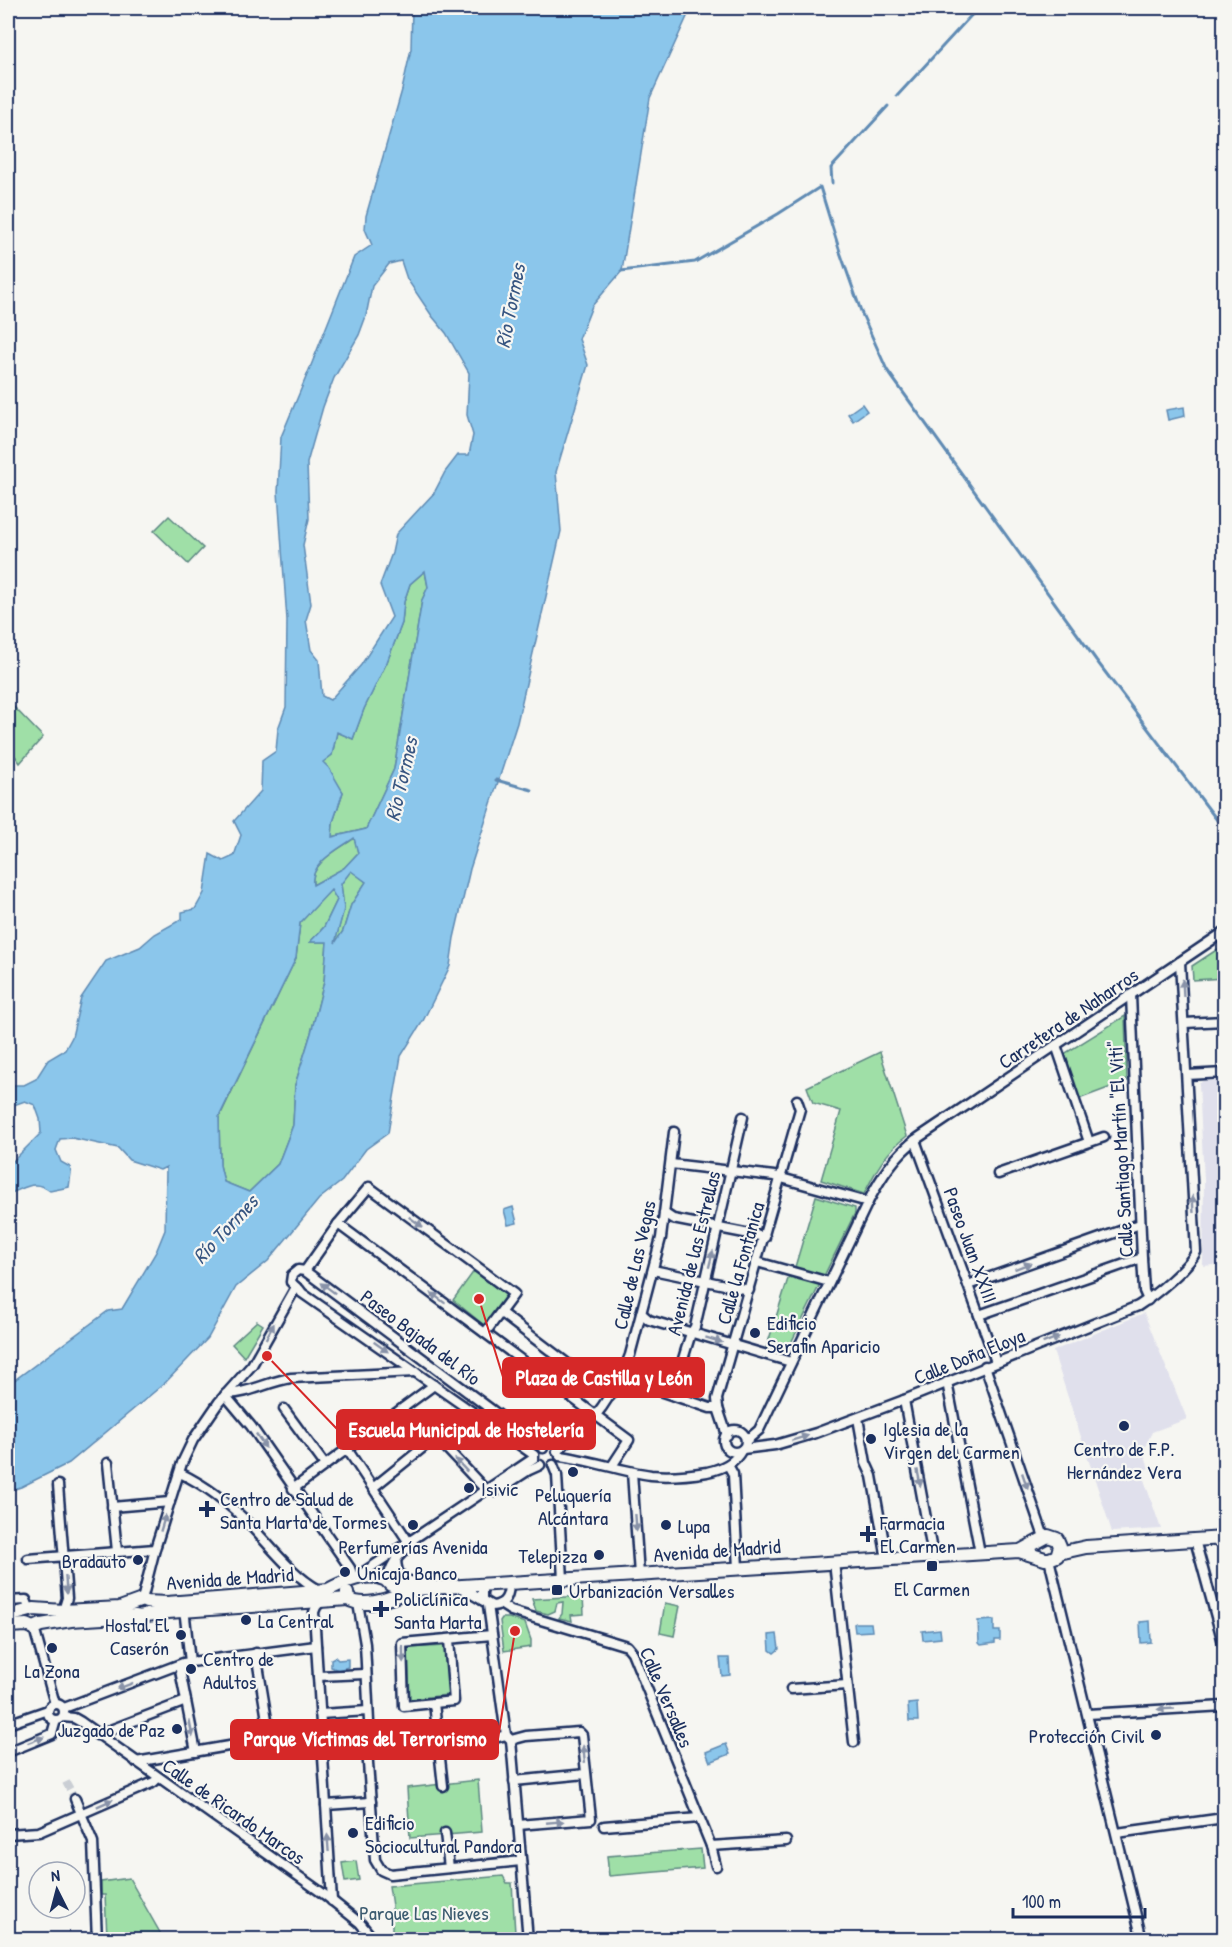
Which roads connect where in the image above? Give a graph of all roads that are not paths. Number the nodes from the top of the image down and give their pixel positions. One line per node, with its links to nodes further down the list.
1 (1224, 932): 2 (street, Carretera de Naharros)
2 (1180, 962): 3 (street, Carretera de Naharros); 5 (street, one-way to 2)
3 (1131, 995): 6 (street, Carretera de Naharros); 22 (street, Calle Santiago Martín "El Viti")
4 (1224, 1021): 5 (street)
5 (1185, 1023): 8 (street)
6 (1056, 1045): 13 (street, Carretera de Naharros); 14 (street)
7 (1224, 1073): 8 (street)
8 (1186, 1074): 34 (street, Calle Doña Eloya, one-way to 8)
9 (797, 1100): 18 (street, Calle la Fontanica)
10 (743, 1117): 16 (street, Avenida de las Estrellas)
11 (674, 1132): 15 (street, Calle de Las Vegas)
12 (1104, 1137): 14 (street)
13 (915, 1140): 19 (street, Carretera de Naharros); 31 (street, Paseo Juan XXIII)
14 (1089, 1142): 17 (street)
15 (671, 1164): 16 (street); 20 (street, Calle de Las Vegas)
16 (730, 1171): 18 (street); 23 (street, Avenida de las Estrellas)
17 (998, 1173)
18 (782, 1178): 19 (street); 24 (street, Calle la Fontanica)
19 (868, 1202): 30 (street, Carretera de Naharros)
20 (664, 1213): 23 (street); 27 (street, Calle de Las Vegas)
21 (338, 1224): 28 (street); 35 (street, one-way to 35); 38 (street, one-way to 21)
22 (1140, 1224): 25 (street, Calle Santiago Martín "El Viti"); 31 (street, one-way to 22)
23 (719, 1227): 24 (street); 29 (street, Avenida de las Estrellas, one-way to 23)
24 (765, 1237): 26 (street, Calle la Fontanica)
25 (1142, 1258): 34 (street, Calle Santiago Martín "El Viti"); 37 (street)
26 (757, 1262): 30 (street); 33 (street, Calle la Fontanica)
27 (653, 1270): 29 (street); 36 (street, Calle de Las Vegas)
28 (307, 1273): 32 (street); 32 (street); 62 (street, Paseo Bajada del Río, one-way to 28)
29 (706, 1281): 33 (street); 39 (street, Avenida de las Estrellas)
30 (829, 1282): 41 (street, Carretera de Naharros)
31 (968, 1285): 37 (street, Paseo Juan XXIII)
32 (297, 1288): 44 (street, Paseo Bajada del Río, one-way to 44); 48 (street, one-way to 32)
33 (749, 1290): 40 (street, Calle la Fontanica)
34 (1148, 1299): 42 (street, Calle Doña Eloya, one-way to 34)
35 (501, 1313): 38 (street); 50 (street)
36 (641, 1313): 39 (street); 45 (street, Calle de Las Vegas)
37 (979, 1315): 42 (street, Paseo Juan XXIII)
38 (485, 1333): 55 (street)
39 (692, 1333): 40 (street, one-way to 40); 49 (street, Avenida de las Estrellas)
40 (732, 1346): 41 (street); 52 (street, Calle la Fontanica)
41 (790, 1362): 57 (street, Carretera de Naharros)
42 (996, 1362): 43 (street, Calle Doña Eloya)
43 (986, 1366): 46 (street, Calle Doña Eloya); 83 (street, one-way to 83)
44 (415, 1372): 47 (street, Paseo Bajada del Río); 48 (street)
45 (621, 1378): 49 (street); 50 (street, Calle de Las Vegas)
46 (947, 1382): 51 (street, Calle Doña Eloya); 89 (street)
47 (434, 1384): 54 (street, Paseo Bajada del Río); 64 (street)
48 (226, 1394): 75 (street); 78 (street, one-way to 78)
49 (672, 1395): 52 (street)
50 (610, 1396): 55 (street, Calle de Las Vegas)
51 (904, 1400): 56 (street, Calle Doña Eloya); 92 (street, one-way to 92)
52 (718, 1408): 59 (street, Calle la Fontanica)
53 (284, 1409): 70 (street)
54 (472, 1412): 60 (street); 66 (street, Paseo Bajada del Río)
55 (595, 1416): 65 (street, Calle de Las Vegas); 72 (street)
56 (858, 1418): 61 (street, Calle Doña Eloya, one-way to 56); 95 (street)
57 (762, 1422): 58 (street); 61 (street, Carretera de Naharros)
58 (741, 1432): 59 (street); 61 (street)
59 (727, 1435): 63 (street)
60 (436, 1437): 77 (street); 79 (street, one-way to 60)
61 (744, 1447): 63 (street); 69 (street, Carretera de Naharros)
62 (543, 1448): 65 (street); 66 (street)
63 (726, 1448): 73 (street)
64 (347, 1449): 70 (street); 77 (street)
65 (559, 1454): 71 (street); 72 (street)
66 (534, 1456): 68 (street); 79 (street)
67 (108, 1463): 81 (street)
68 (540, 1465): 71 (street); 85 (street)
69 (728, 1465): 73 (street); 97 (street)
70 (325, 1466): 78 (street)
71 (553, 1466): 99 (street)
72 (612, 1466): 74 (street)
73 (715, 1470): 74 (street)
74 (632, 1472): 98 (street, one-way to 98)
75 (180, 1473): 80 (street); 107 (street)
76 (58, 1485): 91 (street)
77 (374, 1487): 85 (street)
78 (293, 1489): 100 (street)
79 (489, 1489): 85 (street)
80 (170, 1502): 81 (street); 86 (street, one-way to 80)
81 (112, 1507): 88 (street)
82 (1224, 1538): 84 (highway)
83 (1041, 1539): 87 (highway, Avenida de Madrid); 90 (highway); 90 (highway)
84 (1195, 1540): 90 (highway); 124 (street)
85 (410, 1543): 94 (street); 100 (street)
86 (155, 1549): 88 (street); 113 (street)
87 (1022, 1550): 89 (highway, Avenida de Madrid); 90 (highway, Avenida de Madrid)
88 (117, 1551): 91 (street)
89 (980, 1553): 92 (highway, Avenida de Madrid)
90 (1052, 1553): 138 (street)
91 (64, 1556): 93 (street); 115 (street, one-way to 115)
92 (933, 1556): 95 (highway, Avenida de Madrid)
93 (28, 1559)
94 (396, 1559): 101 (street); 104 (street)
95 (887, 1559): 96 (highway, Avenida de Madrid)
96 (834, 1562): 97 (highway, Avenida de Madrid); 130 (street)
97 (738, 1568): 98 (highway, Avenida de Madrid)
98 (639, 1575): 99 (highway, Avenida de Madrid)
99 (563, 1579): 106 (highway, Avenida de Madrid)
100 (353, 1580): 101 (highway, Avenida de Madrid); 107 (highway, Avenida de Madrid); 110 (highway)
101 (389, 1583): 105 (highway, Avenida de Madrid); 108 (highway)
102 (482, 1584): 103 (highway, Avenida de Madrid); 106 (highway, Avenida de Madrid); 111 (street)
103 (458, 1586): 104 (highway, Avenida de Madrid); 111 (street)
104 (444, 1587): 105 (highway, Avenida de Madrid)
105 (415, 1589): 108 (highway, Avenida de Madrid)
106 (508, 1589): 112 (street); 117 (street)
107 (321, 1595): 110 (highway, Avenida de Madrid); 113 (highway, Avenida de Madrid); 116 (highway, Avenida de Madrid); 123 (street)
108 (383, 1600): 110 (highway, Avenida de Madrid)
109 (8, 1601): 114 (street)
110 (353, 1601): 128 (street)
111 (485, 1603): 112 (street); 121 (street)
112 (500, 1604): 117 (street, Calle Versalles)
113 (141, 1607): 115 (highway, Avenida de Madrid); 116 (highway, Avenida de Madrid); 120 (highway, Avenida de Madrid)
114 (32, 1611): 115 (highway, Avenida de Madrid); 118 (highway, Avenida de Madrid); 120 (highway); 120 (highway)
115 (63, 1611)
116 (182, 1611): 126 (street)
117 (520, 1612): 159 (street, Calle Versalles)
118 (8, 1616)
119 (8, 1626): 120 (highway, Avenida de Madrid)
120 (34, 1626): 135 (street)
121 (492, 1635): 122 (street); 143 (street)
122 (449, 1640): 133 (street); 133 (street, one-way to 133)
123 (316, 1646): 125 (street); 129 (street)
124 (1224, 1646)
125 (256, 1653): 126 (street); 142 (street)
126 (190, 1662): 127 (street)
127 (179, 1665): 132 (street); 135 (street, one-way to 135)
128 (365, 1674): 129 (street); 136 (street)
129 (318, 1676): 137 (street)
130 (848, 1685): 131 (street); 144 (street)
131 (791, 1689)
132 (186, 1701): 141 (street); 148 (street, one-way to 148)
133 (434, 1703): 145 (street)
134 (1224, 1706): 138 (street, one-way to 138)
135 (59, 1711): 139 (street); 141 (street, Calle de Ricardo Marcos); 147 (street, one-way to 135)
136 (368, 1711): 137 (street); 146 (street)
137 (320, 1714): 140 (street)
138 (1088, 1714): 164 (street)
139 (8, 1724)
140 (321, 1730): 142 (street); 149 (street)
141 (97, 1735): 150 (street, Calle de Ricardo Marcos)
142 (270, 1738): 148 (street)
143 (508, 1738): 145 (street); 151 (street, one-way to 143); 153 (street)
144 (854, 1742)
145 (438, 1744): 146 (street); 154 (street)
146 (367, 1749): 149 (street); 156 (street)
147 (8, 1752)
148 (196, 1752): 150 (street)
149 (323, 1752): 157 (street)
150 (136, 1762): 152 (street, Calle de Ricardo Marcos)
151 (586, 1774): 153 (street); 161 (street, one-way to 151)
152 (158, 1778): 158 (street, one-way to 152); 171 (street, Calle de Ricardo Marcos)
153 (514, 1780): 161 (street)
154 (443, 1786)
155 (75, 1799): 158 (street)
156 (371, 1802): 157 (street); 170 (street)
157 (326, 1805): 171 (street, one-way to 157)
158 (81, 1813): 165 (street); 172 (street)
159 (699, 1818): 162 (street); 167 (street, Calle Versalles)
160 (1224, 1818): 164 (street)
161 (518, 1825): 168 (street)
162 (604, 1826)
163 (445, 1833): 170 (street)
164 (1117, 1833): 175 (street)
165 (8, 1834)
166 (786, 1841): 167 (street)
167 (711, 1846): 169 (street, Calle Versalles)
168 (521, 1861): 170 (street); 174 (street)
169 (716, 1866)
170 (449, 1868)
171 (330, 1896): 173 (street, Calle de Ricardo Marcos)
172 (97, 1940)
173 (374, 1940)
174 (528, 1940)
175 (1142, 1940)

